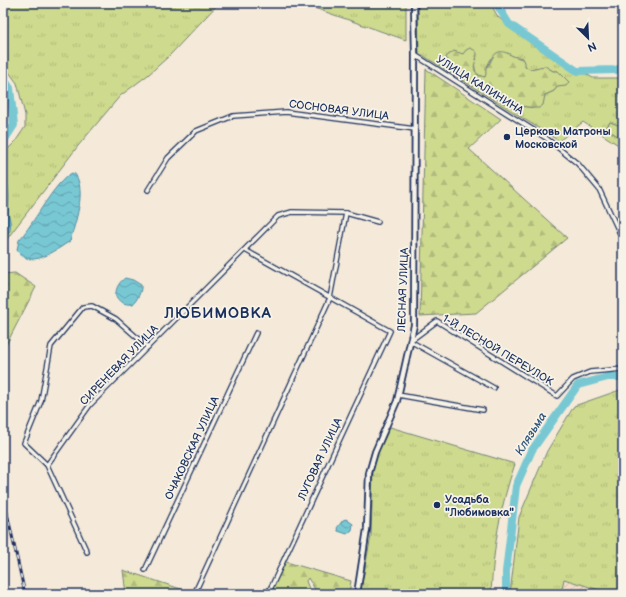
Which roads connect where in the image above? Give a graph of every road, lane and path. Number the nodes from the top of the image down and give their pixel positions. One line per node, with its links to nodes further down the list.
1 (414, 3): 2 (street, ЛЕСНАЯ УЛИЦА)
2 (415, 55): 3 (street, ЛЕСНАЯ УЛИЦА); 7 (street, УЛИЦА КАЛИНИНА)
3 (414, 129): 4 (street, СОСНОВАЯ УЛИЦА); 11 (street, ЛЕСНАЯ УЛИЦА)
4 (148, 190)
5 (346, 213): 6 (street, СИРЕНЕВАЯ УЛИЦА); 8 (street, СИРЕНЕВАЯ УЛИЦА); 9 (street)
6 (378, 222)
7 (623, 240)
8 (245, 250): 9 (street); 12 (street, СИРЕНЕВАЯ УЛИЦА)
9 (330, 298): 20 (street); 21 (street, ЛУГОВАЯ УЛИЦА)
10 (256, 333): 19 (street, ОЧАКОВСКАЯ УЛИЦА)
11 (410, 341): 13 (street, 1-Й ЛЕСНОЙ ПЕРЕУЛОК); 14 (street); 15 (street, ЛЕСНАЯ УЛИЦА)
12 (148, 347): 17 (street, СИРЕНЕВАЯ УЛИЦА); 17 (street)
13 (623, 369)
14 (494, 388)
15 (398, 395): 16 (street); 22 (street, ЛЕСНАЯ УЛИЦА)
16 (483, 410)
17 (47, 465): 18 (street)
18 (87, 552)
19 (145, 570)
20 (196, 590)
21 (268, 594)
22 (357, 594)

